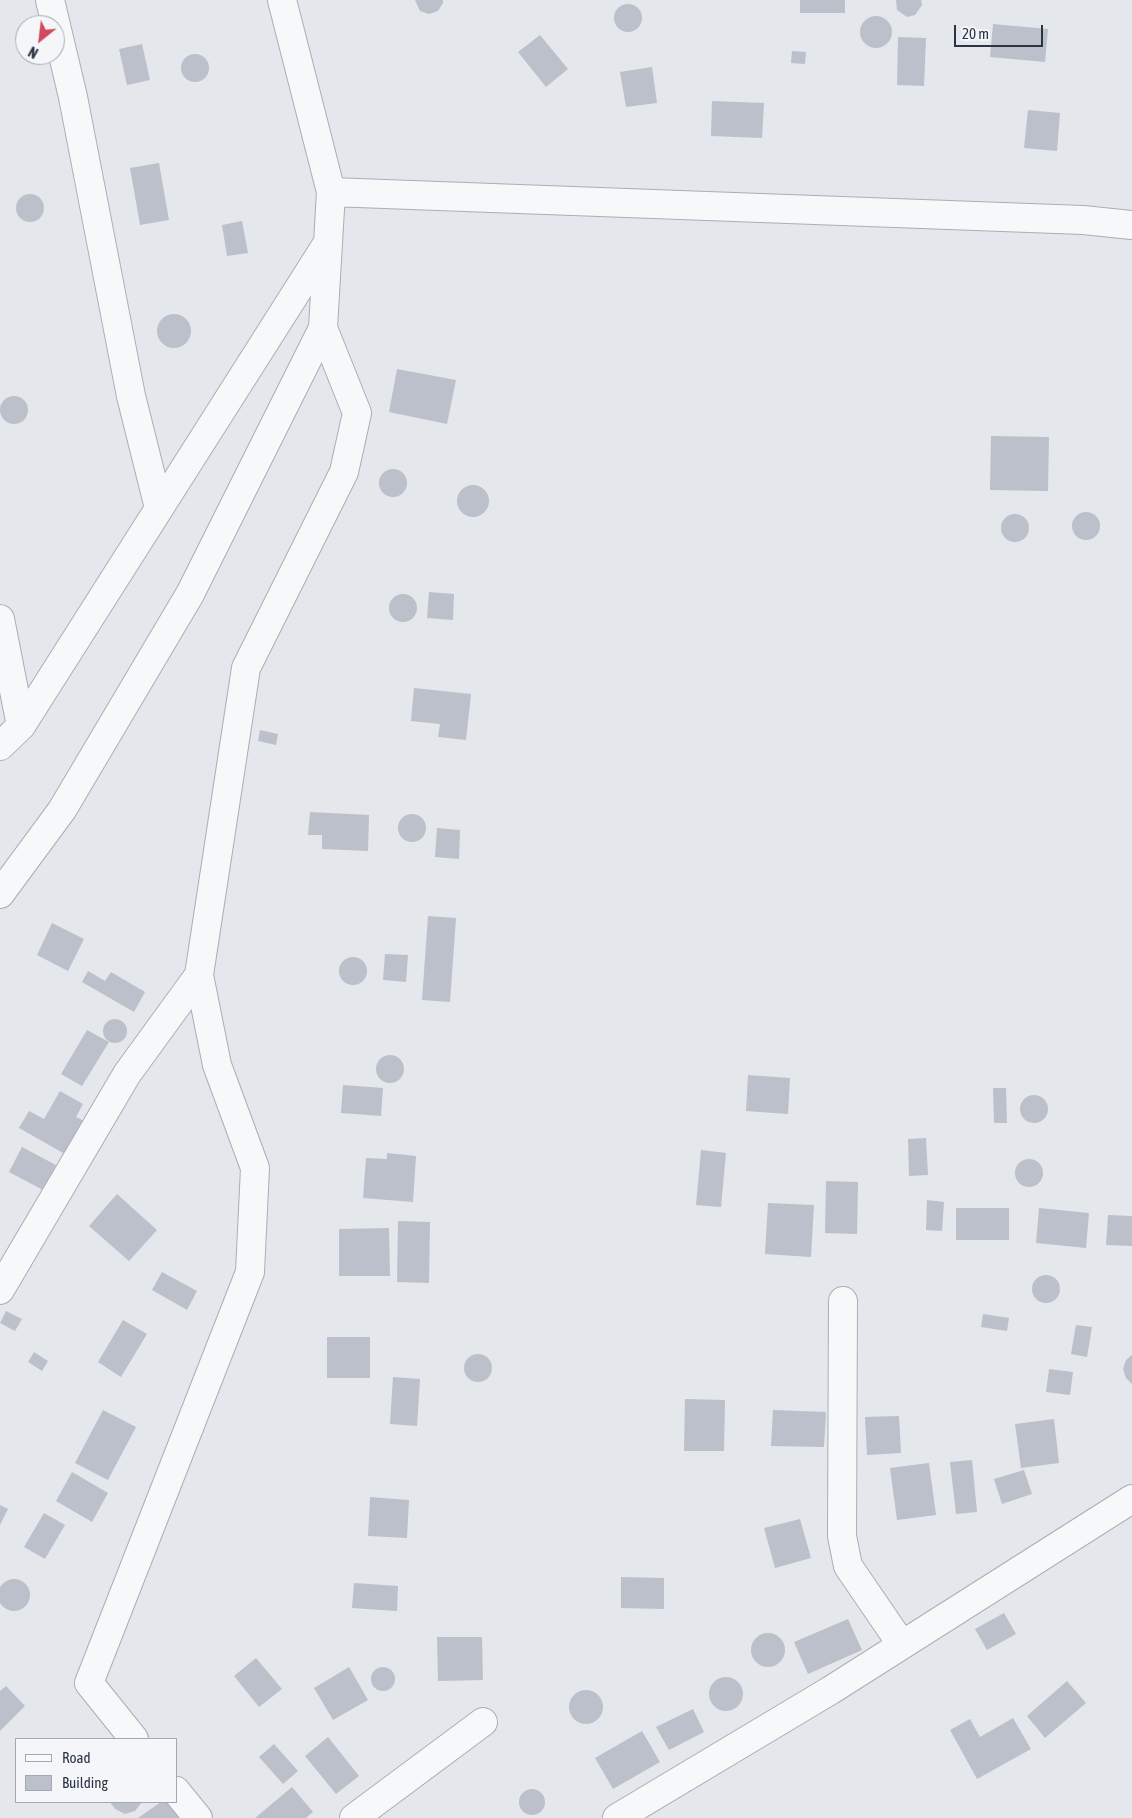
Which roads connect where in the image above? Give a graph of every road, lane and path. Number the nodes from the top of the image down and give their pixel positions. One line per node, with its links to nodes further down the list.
1 (50, 0): 7 (street)
2 (282, 0): 3 (street)
3 (330, 192): 4 (street); 5 (street)
4 (1132, 225)
5 (328, 243): 6 (street); 7 (street)
6 (323, 328): 11 (street); 12 (street)
7 (159, 508): 9 (street)
8 (0, 619): 9 (street)
9 (21, 726): 10 (street)
10 (0, 746)
11 (0, 894)
12 (199, 975): 13 (street); 18 (street)
13 (0, 1290)
14 (843, 1301): 16 (street)
15 (1132, 1500): 16 (street)
16 (902, 1645): 22 (street)
17 (483, 1722): 21 (street)
18 (133, 1738)
19 (178, 1794): 20 (street)
20 (198, 1818)
21 (354, 1818)
22 (617, 1818)

